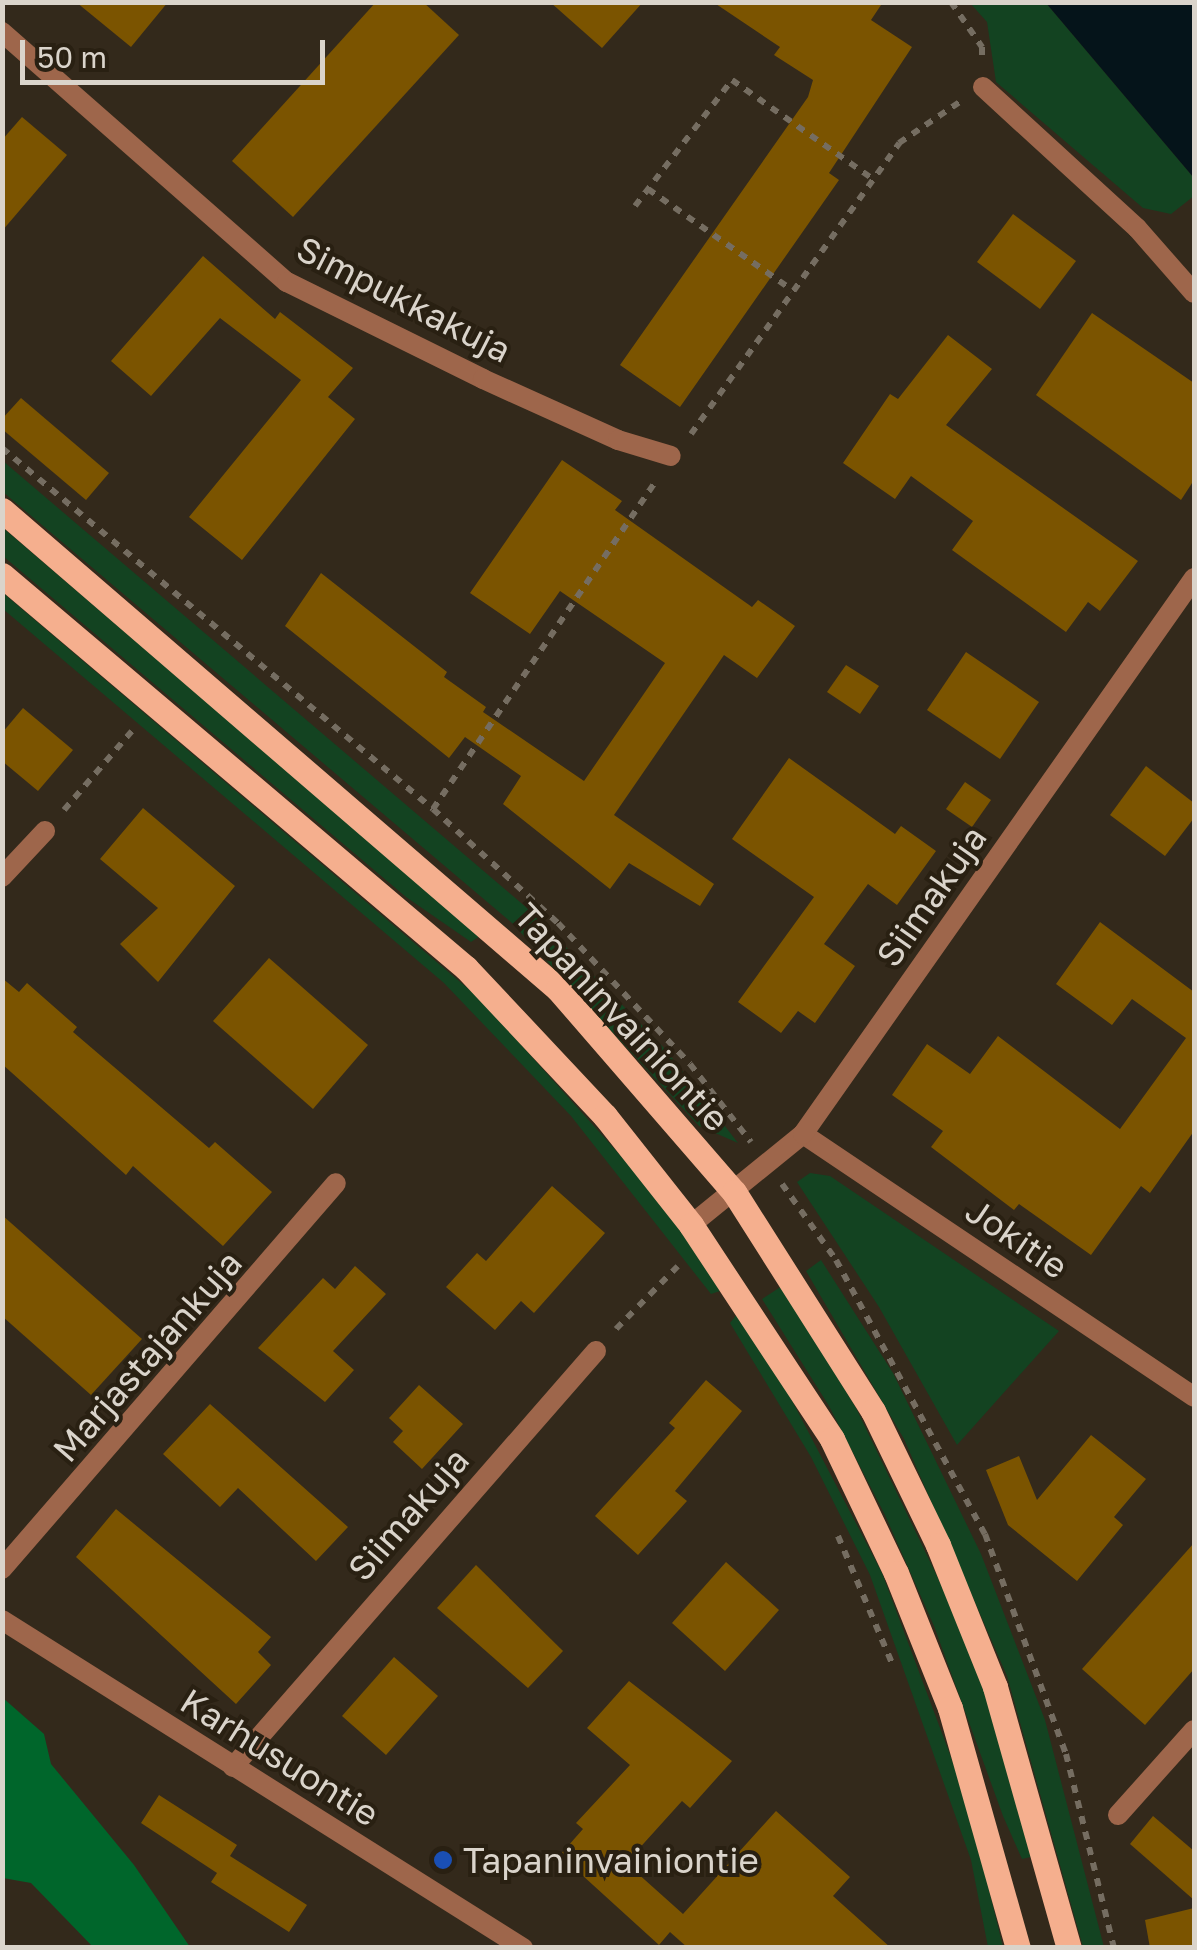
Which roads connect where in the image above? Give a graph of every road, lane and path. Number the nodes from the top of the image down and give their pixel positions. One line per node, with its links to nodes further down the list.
1 (951, 2): 3 (path)
2 (2, 32): 9 (street, Simpukkakuja)
3 (983, 87): 8 (street)
4 (872, 179): 5 (path)
5 (648, 189): 6 (path); 7 (path)
6 (635, 206)
7 (792, 290)
8 (1194, 293)
9 (671, 456)
10 (2, 510): 20 (main road, Tapaninvainiontie)
11 (2, 575): 21 (main road)
12 (1194, 578): 18 (street, Siimakuja)
13 (117, 719): 14 (path)
14 (132, 732): 15 (path); 16 (path)
15 (146, 743)
16 (45, 831): 17 (street)
17 (2, 878)
18 (803, 1134): 20 (street, Siimakuja); 26 (street, Jokitie)
19 (336, 1183): 28 (street, Marjastajankuja)
20 (734, 1192): 21 (street, Siimakuja); 36 (main road, Tapaninvainiontie)
21 (691, 1225): 35 (main road)
22 (668, 1252): 23 (path)
23 (678, 1266): 24 (path); 25 (path)
24 (688, 1278)
25 (596, 1351): 32 (street, Siimakuja)
26 (1194, 1396)
27 (834, 1528): 30 (path)
28 (2, 1568)
29 (2, 1620): 32 (street, Karhusuontie)
30 (896, 1671)
31 (1194, 1730): 33 (street)
32 (234, 1767): 34 (street, Karhusuontie)
33 (1118, 1815)
34 (523, 1948)
35 (1018, 1948)
36 (1069, 1948)

